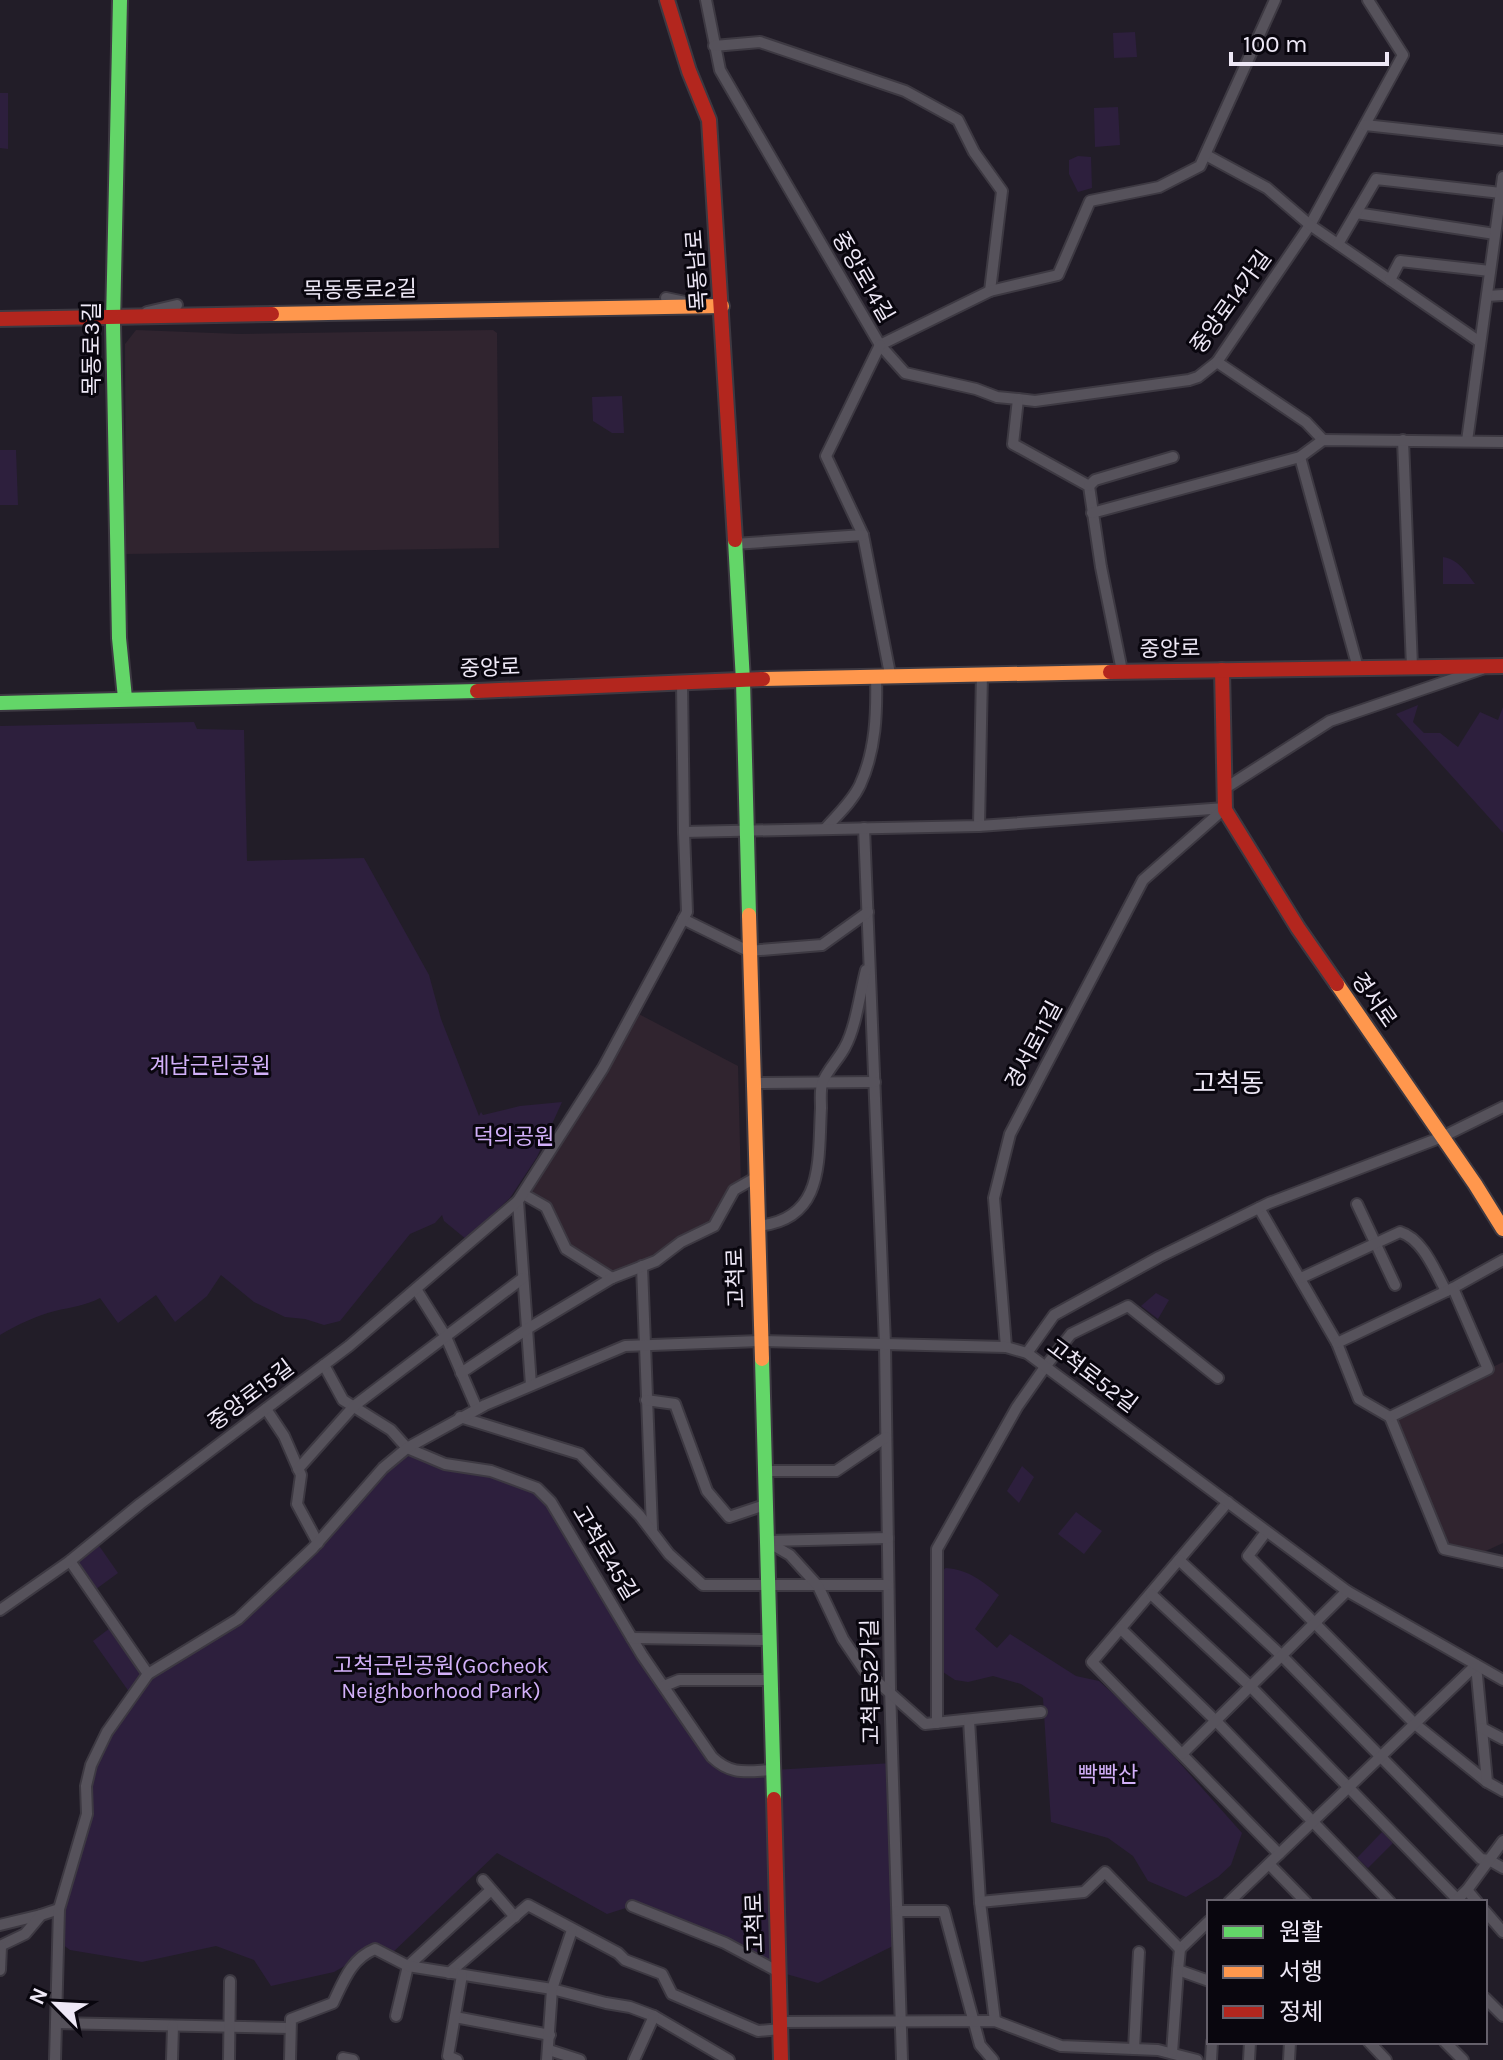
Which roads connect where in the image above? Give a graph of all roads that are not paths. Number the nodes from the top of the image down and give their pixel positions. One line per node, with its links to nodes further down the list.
1 (120, 0): 27 (main road, 목동로3길)
2 (667, 0): 25 (main road, 목동남로)
3 (706, 0): 6 (street, 중앙로14길)
4 (1275, 0): 9 (street)
5 (1368, 0): 7 (street, 중앙로14가길)
6 (714, 46): 19 (street); 30 (street, 중앙로14길)
7 (1365, 125): 8 (street); 14 (street, 중앙로14가길)
8 (1503, 140)
9 (1206, 155): 14 (street); 19 (street)
10 (1503, 177): 11 (street)
11 (1501, 193): 12 (street); 13 (street)
12 (1501, 212): 15 (street)
13 (1356, 213): 15 (street); 16 (street)
14 (1310, 225): 16 (street); 31 (street, 중앙로14가길)
15 (1495, 234): 17 (street)
16 (1338, 244): 18 (street)
17 (1490, 271): 18 (street); 21 (street)
18 (1390, 280): 29 (street)
19 (990, 291): 30 (street)
20 (1503, 295): 21 (street)
21 (1487, 296): 29 (street)
22 (666, 298): 24 (street)
23 (177, 305): 26 (street)
24 (703, 306): 25 (main road, 목동동로2길); 26 (main road, 목동동로2길)
25 (722, 306): 42 (main road, 목동남로)
26 (135, 315): 27 (main road, 목동동로2길)
27 (113, 316): 28 (main road, 목동동로2길); 52 (main road, 목동로3길)
28 (0, 319)
29 (1480, 342): 35 (street)
30 (880, 345): 32 (street, 중앙로14가길); 41 (street, 중앙로14길)
31 (1217, 362): 32 (street, 중앙로14가길); 33 (street)
32 (1018, 399): 39 (street)
33 (1323, 440): 34 (street); 38 (street)
34 (1403, 440): 35 (street); 44 (street)
35 (1467, 441): 36 (street)
36 (1503, 442)
37 (1173, 457): 39 (street)
38 (1300, 457): 40 (street); 45 (street)
39 (1089, 486): 40 (street)
40 (1092, 513): 47 (street)
41 (863, 535): 42 (street); 49 (street, 중앙로14길)
42 (734, 544): 50 (main road, 목동남로)
43 (1498, 666): 44 (main road, 중앙로); 54 (street)
44 (1412, 667): 45 (main road, 중앙로)
45 (1358, 668): 46 (main road, 중앙로)
46 (1222, 670): 47 (main road, 중앙로); 54 (main road, 경서로)
47 (1122, 671): 48 (main road, 중앙로)
48 (982, 673): 49 (main road, 중앙로); 56 (street)
49 (883, 674): 50 (main road, 중앙로); 58 (street, 중앙로14길)
50 (743, 681): 51 (main road, 중앙로); 59 (main road, 고척로)
51 (682, 683): 52 (main road, 중앙로); 60 (street, 중앙로15길)
52 (125, 698): 53 (main road, 중앙로)
53 (0, 703)
54 (1224, 789): 55 (main road, 경서로)
55 (1225, 809): 56 (street); 69 (main road, 경서로); 91 (street, 경서로11길)
56 (979, 826): 57 (street)
57 (864, 828): 58 (street); 61 (street, 고척로52가길)
58 (825, 829): 59 (street)
59 (745, 830): 60 (street); 63 (main road, 고척로)
60 (684, 832): 62 (street, 중앙로15길)
61 (868, 912): 63 (street); 64 (street, 고척로52가길)
62 (683, 919): 63 (street); 71 (street, 중앙로15길)
63 (748, 951): 66 (main road, 고척로)
64 (870, 956): 65 (street, 고척로52가길); 67 (street)
65 (875, 1082): 67 (street); 89 (street, 고척로52가길)
66 (752, 1083): 67 (street); 70 (main road, 고척로)
67 (822, 1083): 74 (street)
68 (1503, 1107): 69 (street)
69 (1442, 1137): 73 (street); 75 (main road, 경서로)
70 (755, 1178): 74 (main road, 고척로); 78 (street)
71 (520, 1198): 79 (street); 80 (street); 83 (street, 중앙로15길)
72 (1357, 1204): 76 (street)
73 (1259, 1208): 81 (street); 92 (street)
74 (757, 1226): 87 (main road, 고척로)
75 (1503, 1229)
76 (1375, 1244): 81 (street); 82 (street); 84 (street)
77 (1503, 1260): 84 (street)
78 (642, 1266): 80 (street); 90 (street)
79 (523, 1278): 85 (street); 86 (street)
80 (612, 1278): 85 (street)
81 (1301, 1278): 88 (street)
82 (1395, 1285)
83 (416, 1289): 86 (street); 93 (street, 중앙로15길)
84 (1450, 1289): 88 (street); 103 (street)
85 (527, 1329): 95 (street); 97 (street)
86 (446, 1337): 95 (street); 99 (street)
87 (760, 1341): 89 (street, 고척로52길); 90 (street, 고척로52길); 107 (main road, 고척로)
88 (1337, 1343): 103 (street)
89 (885, 1344): 91 (street, 고척로52길); 104 (street, 고척로52가길)
90 (645, 1345): 97 (street, 고척로52길); 98 (street)
91 (1006, 1347): 92 (street, 고척로52길)
92 (1027, 1353): 94 (street, 고척로52길)
93 (324, 1365): 99 (street, 고척로45길); 100 (street, 중앙로15길)
94 (1045, 1367): 96 (street); 108 (street, 고척로52길); 139 (street)
95 (461, 1373): 101 (street)
96 (1218, 1378)
97 (531, 1385): 101 (street, 고척로52길)
98 (646, 1400): 109 (street); 110 (street)
99 (354, 1406): 105 (street, 고척로45길); 106 (street)
100 (266, 1409): 106 (street); 116 (street, 중앙로15길)
101 (477, 1409): 102 (street, 고척로52길)
102 (460, 1417): 105 (street, 고척로52길); 110 (street)
103 (1390, 1417): 117 (street)
104 (886, 1437): 107 (street); 112 (street, 고척로52가길)
105 (407, 1448): 114 (street, 고척로52길); 126 (street, 고척로45길)
106 (298, 1469): 114 (street)
107 (764, 1471): 109 (main road, 고척로)
108 (1228, 1502): 111 (street, 고척로52길); 115 (street)
109 (765, 1505): 113 (main road, 고척로)
110 (652, 1531): 119 (street)
111 (1266, 1532): 121 (street, 고척로52길); 124 (street)
112 (888, 1538): 113 (street); 118 (street, 고척로52가길)
113 (766, 1541): 119 (main road, 고척로); 120 (street)
114 (318, 1543): 130 (street, 고척로52길)
115 (1179, 1560): 122 (street); 128 (street)
116 (70, 1561): 123 (street, 중앙로15길); 130 (street)
117 (1503, 1562)
118 (888, 1585): 120 (street); 135 (street, 고척로52가길)
119 (767, 1586): 120 (street); 127 (main road, 고척로)
120 (818, 1586): 135 (street)
121 (1347, 1591): 124 (street); 129 (street, 고척로52길)
122 (1151, 1594): 125 (street); 134 (street)
123 (0, 1610)
124 (1315, 1623): 128 (street); 140 (street)
125 (1121, 1629): 138 (street); 143 (street)
126 (632, 1638): 127 (street); 133 (street, 고척로45길)
127 (769, 1640): 131 (main road, 고척로)
128 (1282, 1656): 134 (street); 144 (street)
129 (1476, 1665): 132 (street, 고척로52길); 140 (street); 141 (street)
130 (148, 1674): 165 (street)
131 (770, 1680): 133 (street); 145 (main road, 고척로)
132 (1503, 1680)
133 (664, 1686): 145 (street, 고척로45길)
134 (1251, 1687): 138 (street); 147 (street)
135 (890, 1696): 139 (street); 166 (street, 고척로52가길)
136 (1041, 1712): 137 (street)
137 (969, 1720): 139 (street); 163 (street)
138 (1216, 1721): 143 (street); 149 (street)
139 (937, 1723)
140 (1415, 1724): 144 (street); 146 (street)
141 (1482, 1728): 142 (street); 146 (street)
142 (1503, 1739)
143 (1182, 1754): 151 (street)
144 (1381, 1757): 147 (street); 152 (street)
145 (773, 1770): 180 (main road, 고척로)
146 (1487, 1782): 148 (street)
147 (1348, 1788): 149 (street); 161 (street)
148 (1503, 1791)
149 (1312, 1823): 151 (street); 160 (street)
150 (1503, 1841): 152 (street)
151 (1279, 1854): 153 (street)
152 (1489, 1860): 154 (street); 157 (street)
153 (1269, 1864): 158 (street); 159 (street)
154 (1503, 1868)
155 (483, 1880): 156 (street)
156 (491, 1890): 169 (street); 177 (street)
157 (1467, 1890): 161 (street); 162 (street)
158 (1231, 1900)
159 (1304, 1900)
160 (1388, 1900)
161 (1455, 1900)
162 (1475, 1900)
163 (980, 1902): 175 (street); 193 (street)
164 (632, 1906): 180 (street, 고척로)
165 (59, 1909): 168 (street); 194 (street)
166 (898, 1911): 191 (street, 고척로52가길); 192 (street)
167 (1487, 1913): 173 (street)
168 (41, 1915): 171 (street); 174 (street)
169 (515, 1917): 172 (street); 181 (street)
170 (1207, 1923): 175 (street)
171 (0, 1925)
172 (572, 1930): 185 (street); 197 (street)
173 (1503, 1932)
174 (1, 1947): 178 (street)
175 (1180, 1949): 179 (street)
176 (1139, 1952): 202 (street)
177 (408, 1966): 181 (street); 187 (street); 195 (street)
178 (0, 1970)
179 (1178, 1970): 183 (street); 203 (street)
180 (779, 1972): 197 (main road, 고척로)
181 (449, 1973): 182 (street)
182 (462, 1975): 185 (street); 190 (street)
183 (1207, 1980)
184 (230, 1981): 198 (street)
185 (552, 1989): 188 (street); 199 (street)
186 (1487, 2000): 189 (street)
187 (396, 2016)
188 (654, 2016): 211 (street); 212 (street)
189 (1503, 2016)
190 (455, 2017): 199 (street); 209 (street)
191 (901, 2020): 192 (street); 197 (street); 214 (street, 고척로52가길)
192 (973, 2020): 193 (street); 215 (street)
193 (995, 2021): 202 (street)
194 (56, 2023): 196 (street); 205 (street)
195 (290, 2023): 198 (street); 208 (street)
196 (173, 2026): 198 (street); 206 (street)
197 (780, 2026): 213 (main road, 고척로)
198 (230, 2027): 207 (street)
199 (550, 2035): 204 (street)
200 (1371, 2044): 217 (street)
201 (1447, 2044): 218 (street)
202 (1128, 2053): 203 (street)
203 (1172, 2053): 216 (street)
204 (548, 2055): 210 (street)
205 (55, 2060)
206 (172, 2060)
207 (229, 2060)
208 (290, 2060)
209 (457, 2060)
210 (580, 2060)
211 (634, 2060)
212 (729, 2060)
213 (781, 2060)
214 (902, 2060)
215 (993, 2060)
216 (1197, 2060)
217 (1386, 2060)
218 (1463, 2060)

